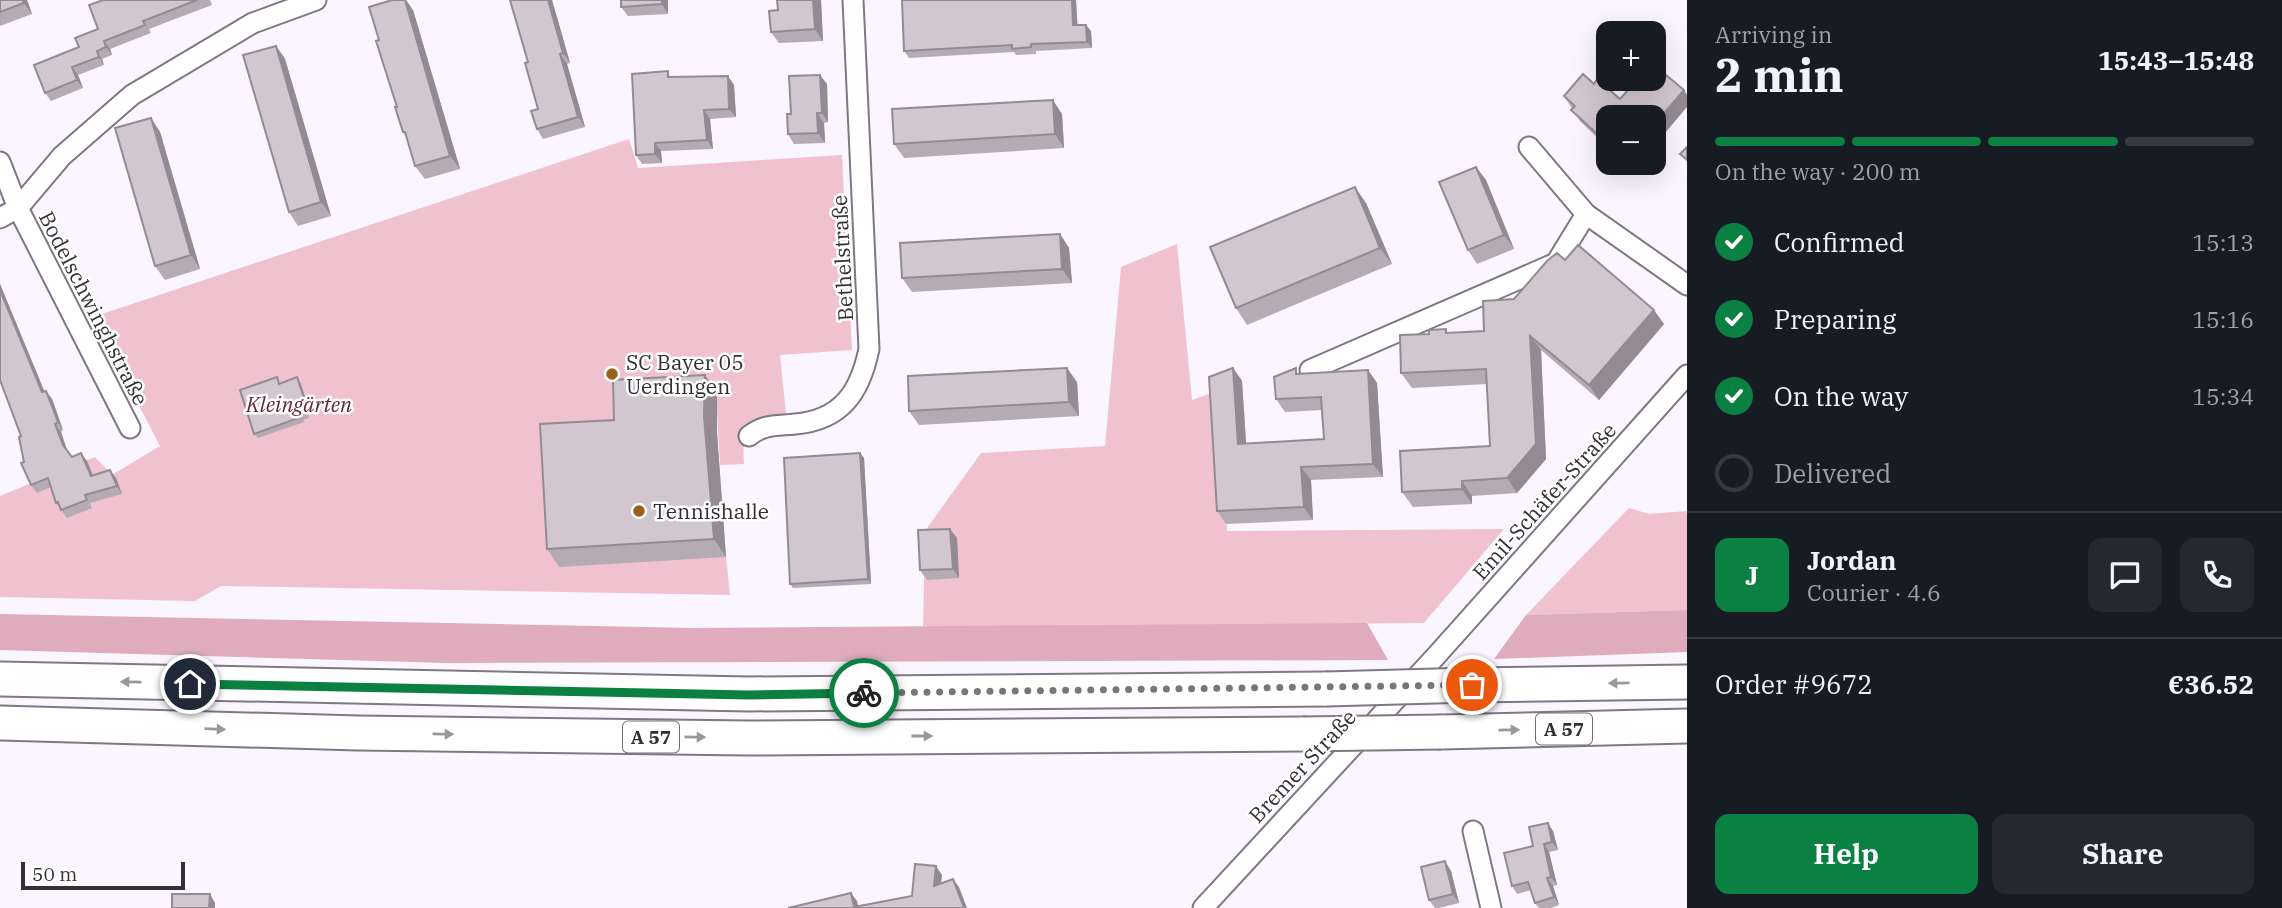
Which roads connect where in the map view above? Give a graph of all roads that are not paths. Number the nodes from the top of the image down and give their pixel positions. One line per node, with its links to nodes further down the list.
1 (316, 0): 5 (street, Bodelschwinghstraße)
2 (853, 0): 12 (street, Bethelstraße)
3 (1529, 147): 6 (street)
4 (0, 162): 5 (street, Bodelschwinghstraße)
5 (18, 208): 7 (street, Bodelschwinghstraße); 11 (street, Bodelschwinghstraße)
6 (1586, 214): 8 (street); 9 (street)
7 (0, 218)
8 (1687, 285)
9 (1310, 370)
10 (1687, 375): 13 (street, Emil-Schäfer-Straße)
11 (130, 428)
12 (749, 436)
13 (1436, 656): 19 (street, Bremer Straße)
14 (0, 679): 15 (highway, A 57, one-way to 14, bridge)
15 (1687, 682)
16 (0, 723): 17 (highway, A 57, one-way to 17, bridge)
17 (1687, 726)
18 (1473, 831): 20 (street)
19 (1203, 908)
20 (1491, 908)

